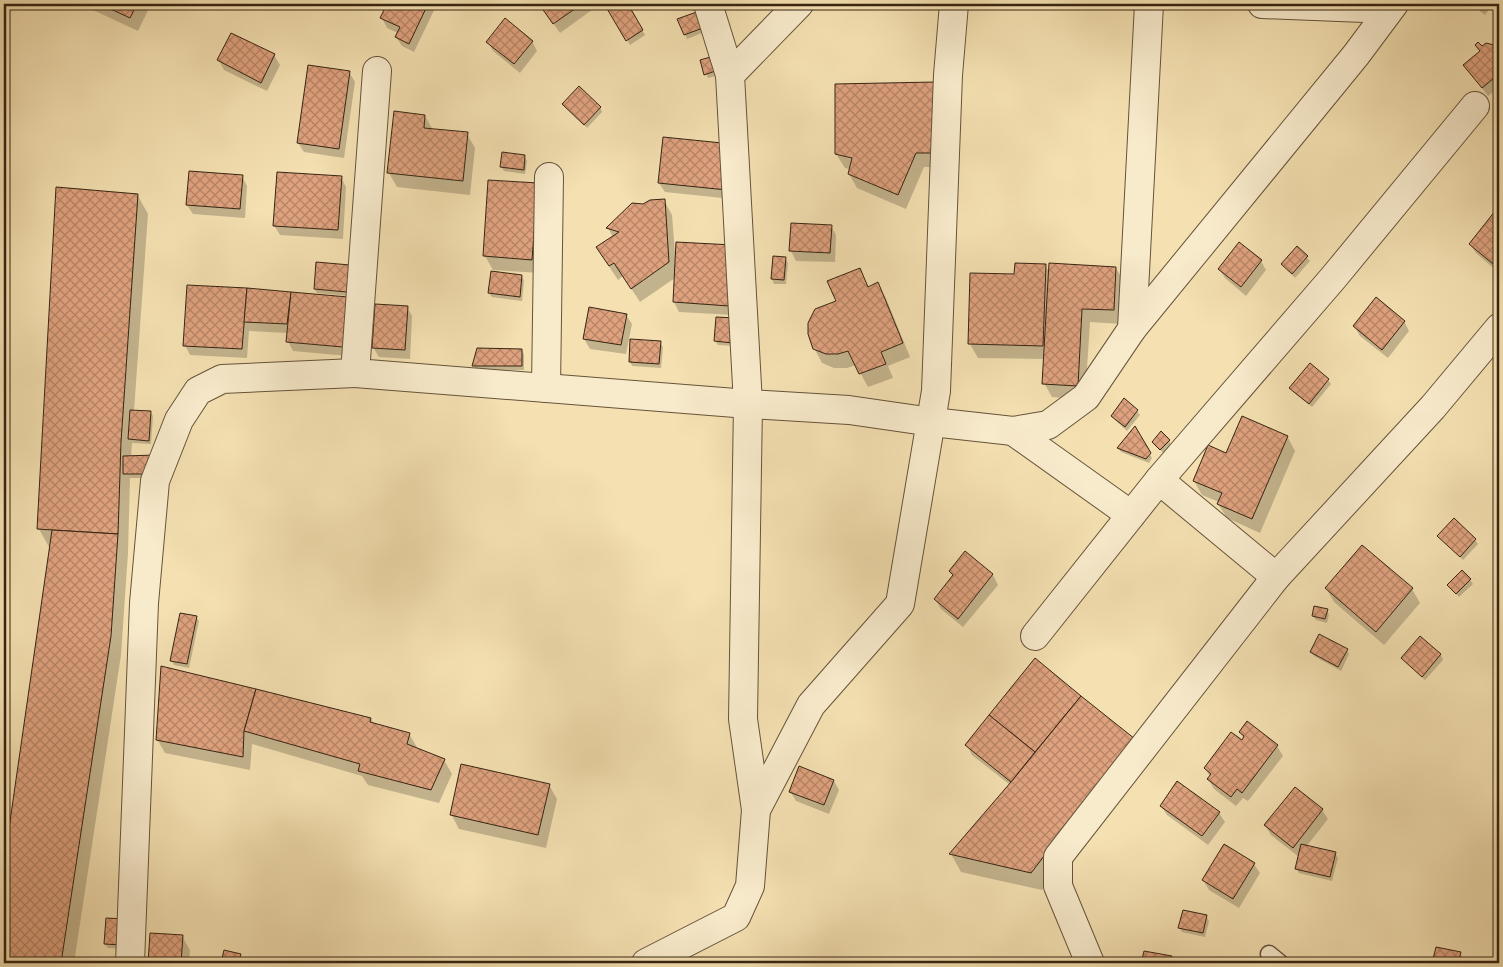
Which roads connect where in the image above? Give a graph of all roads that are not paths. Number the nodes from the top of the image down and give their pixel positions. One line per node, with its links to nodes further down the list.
1 (708, 4): 8 (street)
2 (799, 4): 8 (street)
3 (954, 4): 16 (street)
4 (1149, 4): 12 (street)
5 (1262, 4): 6 (street)
6 (1392, 6): 12 (street)
7 (377, 71): 13 (street)
8 (730, 75): 15 (street)
9 (1475, 106): 18 (street)
10 (549, 177): 14 (street)
11 (1499, 328): 20 (street)
12 (1132, 329): 17 (street)
13 (355, 373): 14 (street); 23 (street)
14 (546, 388): 15 (street)
15 (748, 404): 16 (street); 22 (street)
16 (932, 422): 17 (street); 22 (street)
17 (1014, 431): 19 (street)
18 (1159, 480): 19 (street); 20 (street)
19 (1131, 516): 21 (street)
20 (1276, 577): 25 (street)
21 (1034, 636)
22 (756, 810): 24 (street)
23 (130, 963)
24 (646, 963)
25 (1090, 963)

